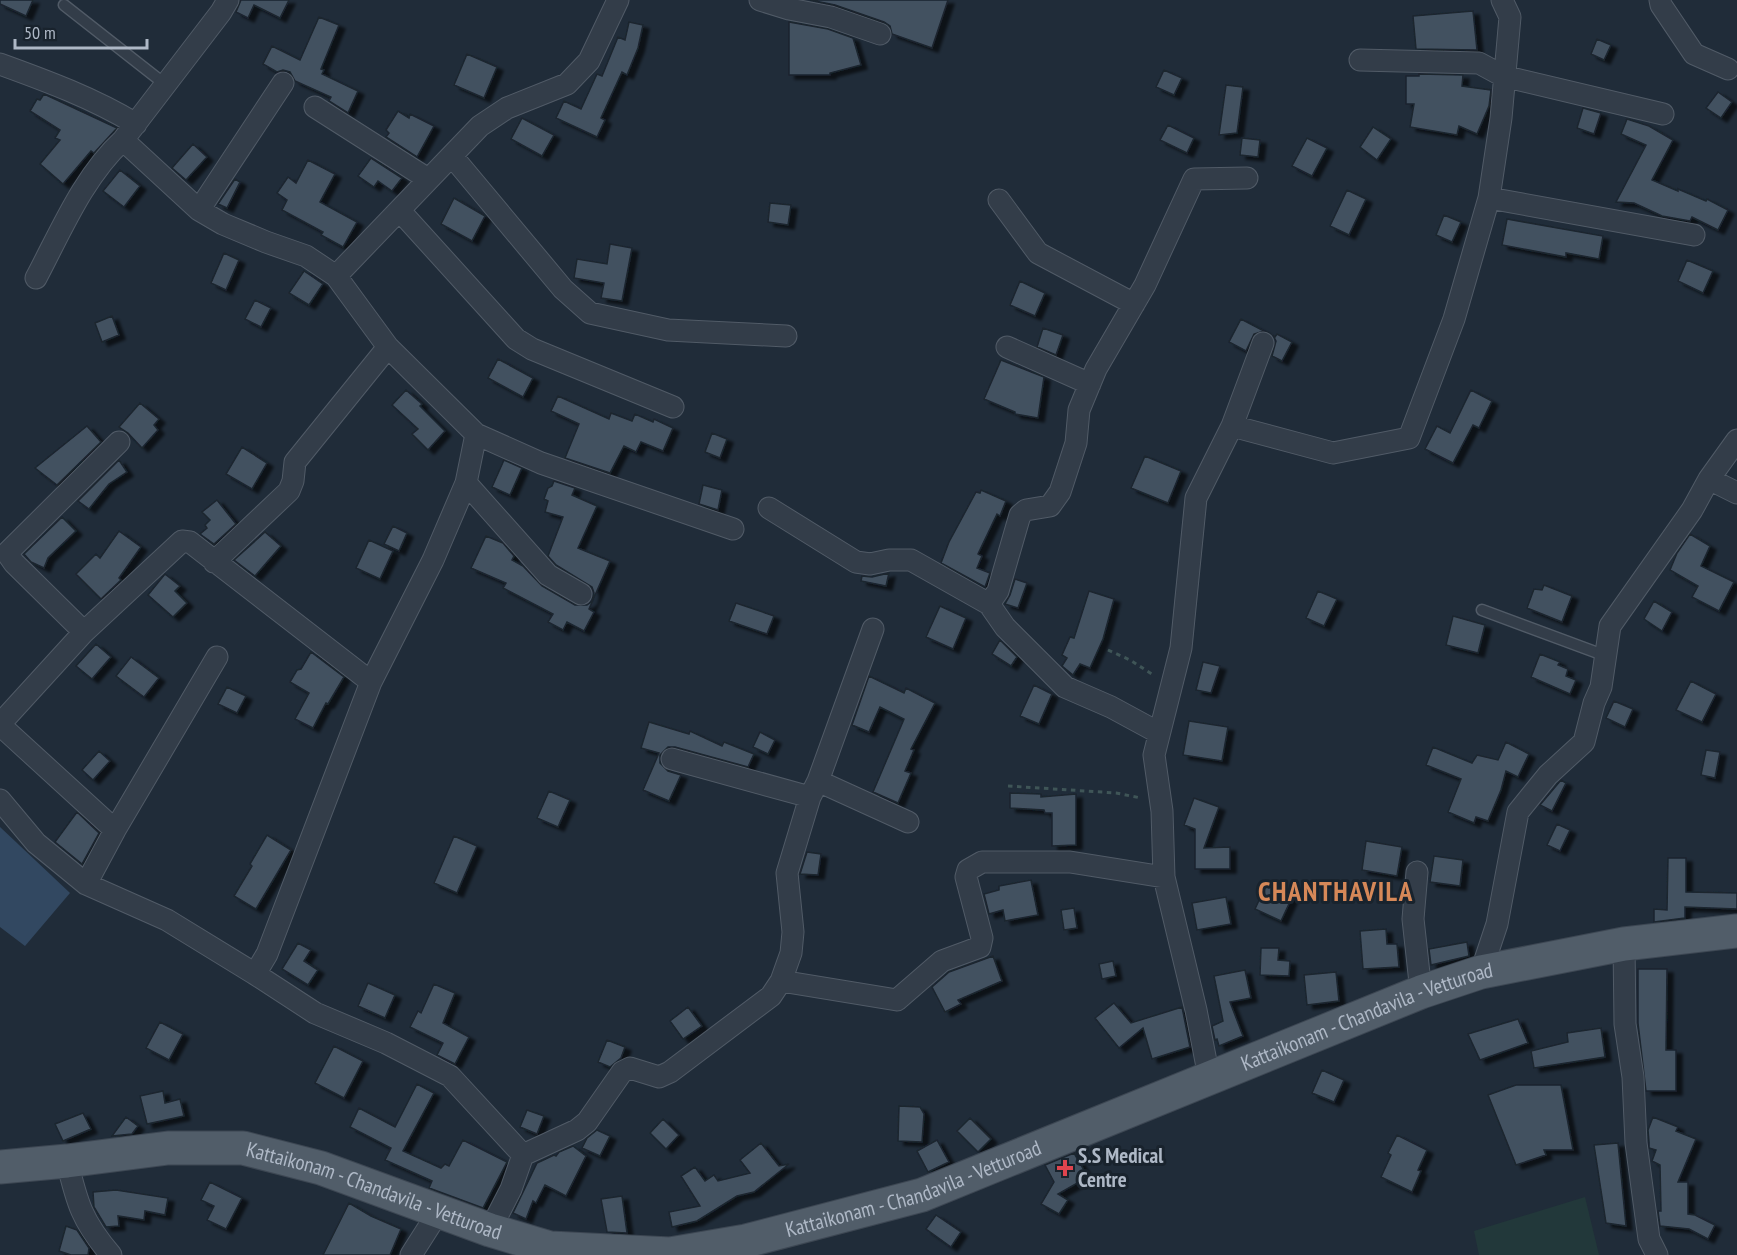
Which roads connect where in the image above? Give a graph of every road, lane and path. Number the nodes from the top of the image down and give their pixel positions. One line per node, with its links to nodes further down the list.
1 (228, 0): 13 (street)
2 (618, 0): 17 (street)
3 (760, 0): 7 (street)
4 (1502, 0): 11 (street)
5 (1665, 2): 10 (street)
6 (64, 4): 13 (lane)
7 (880, 34)
8 (1360, 60): 11 (street)
9 (0, 64): 16 (street)
10 (1728, 69)
11 (1503, 76): 15 (street); 20 (street)
12 (283, 83): 22 (street)
13 (166, 85): 16 (street)
14 (315, 107): 19 (street)
15 (1663, 114)
16 (129, 132): 22 (street); 26 (street)
17 (452, 156): 19 (street); 28 (street)
18 (1246, 178): 27 (street)
19 (428, 179): 23 (street)
20 (1489, 198): 24 (street); 34 (street)
21 (999, 200): 27 (street)
22 (199, 210): 25 (street)
23 (400, 211): 25 (street); 33 (street)
24 (1694, 235)
25 (336, 276): 30 (street)
26 (36, 278)
27 (1134, 304): 32 (street)
28 (786, 336)
29 (1263, 343): 34 (street)
30 (388, 347): 35 (street); 44 (street)
31 (1007, 347): 32 (street)
32 (1090, 384): 46 (street)
33 (673, 407)
34 (1232, 426): 54 (street)
35 (476, 434): 39 (street); 42 (street)
36 (1737, 440): 38 (street)
37 (119, 442): 43 (street)
38 (1709, 479): 40 (street); 51 (street)
39 (466, 483): 45 (street); 53 (street)
40 (1737, 493)
41 (769, 508): 46 (street)
42 (733, 529)
43 (3, 558): 49 (street)
44 (214, 562): 49 (street); 53 (street)
45 (581, 594)
46 (989, 604): 56 (street)
47 (1482, 610): 51 (lane)
48 (873, 629): 59 (street)
49 (84, 632): 55 (street)
50 (1108, 650): 54 (path)
51 (1606, 656): 69 (street)
52 (217, 657): 63 (street)
53 (371, 682): 70 (street)
54 (1172, 687): 56 (street)
55 (0, 725): 63 (street)
56 (1159, 733): 61 (street)
57 (672, 759): 59 (street)
58 (1008, 786): 61 (path)
59 (814, 789): 62 (street); 71 (street)
60 (0, 800): 66 (street)
61 (1161, 802): 65 (street)
62 (908, 822)
63 (115, 830): 66 (street)
64 (1417, 872): 72 (street)
65 (1164, 878): 71 (street); 73 (street)
66 (86, 884): 70 (street)
67 (1737, 931): 68 (main road, Kattaikonam - Chandavila - Vetturoad)
68 (1624, 944): 69 (main road, Kattaikonam - Chandavila - Vetturoad); 82 (street)
69 (1481, 972): 72 (main road, Kattaikonam - Chandavila - Vetturoad)
70 (255, 974): 74 (street)
71 (781, 981): 74 (street)
72 (1421, 993): 73 (main road, Kattaikonam - Chandavila - Vetturoad)
73 (1209, 1077): 80 (main road, Kattaikonam - Chandavila - Vetturoad)
74 (523, 1155): 78 (street)
75 (66, 1161): 76 (main road, Kattaikonam - Chandavila - Vetturoad); 77 (main road, Kattaikonam - Chandavila - Vetturoad); 79 (street)
76 (0, 1167)
77 (439, 1210): 78 (main road, Kattaikonam - Chandavila - Vetturoad); 81 (street)
78 (501, 1240): 80 (main road, Kattaikonam - Chandavila - Vetturoad)
79 (103, 1252)
80 (552, 1252)
81 (411, 1255)
82 (1658, 1255)

